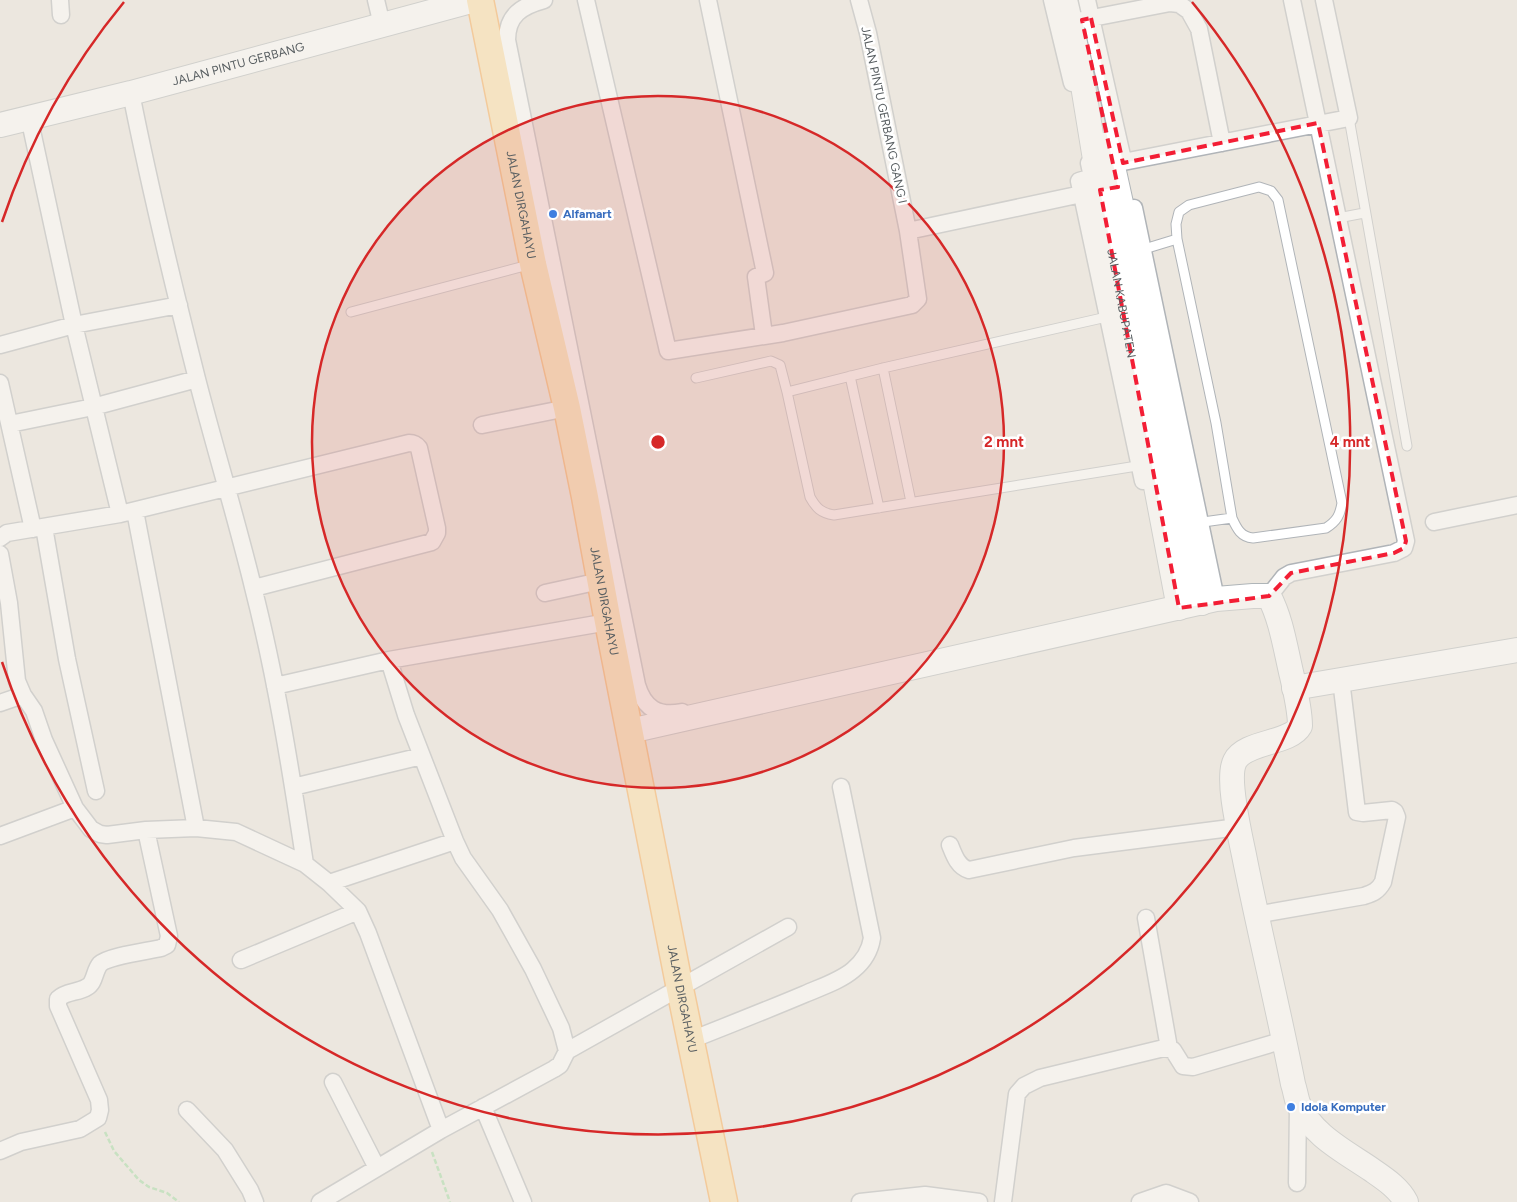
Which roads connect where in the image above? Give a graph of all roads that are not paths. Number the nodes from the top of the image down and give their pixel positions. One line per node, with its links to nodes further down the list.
1 (433, 0): 13 (street)
2 (475, 0): 13 (street, JALAN PINTU GERBANG)
3 (480, 0): 27 (main road, JALAN DIRGAHAYU)
4 (544, 0): 45 (street)
5 (586, 0): 32 (street)
6 (708, 0): 32 (street)
7 (860, 0): 24 (street, JALAN PINTU GERBANG GANG I)
8 (1052, 0): 21 (street)
9 (1065, 0): 20 (street, JALAN KABUPATEN)
10 (1292, 0): 17 (street)
11 (1324, 0): 16 (street)
12 (1084, 9): 19 (street); 20 (street, JALAN KABUPATEN)
13 (379, 13): 14 (street, JALAN PINTU GERBANG)
14 (131, 93): 15 (street, JALAN PINTU GERBANG); 28 (street)
15 (29, 117): 18 (street, JALAN PINTU GERBANG); 31 (street)
16 (1348, 118): 17 (street); 22 (lane)
17 (1318, 124): 19 (street); 23 (street)
18 (0, 125)
19 (1222, 143): 20 (street)
20 (1110, 164): 21 (street, JALAN KABUPATEN); 26 (street)
21 (1100, 190): 24 (street); 26 (street, JALAN KABUPATEN); 30 (street)
22 (1364, 213): 23 (lane); 44 (lane)
23 (1338, 218): 60 (street)
24 (908, 230): 32 (street, JALAN PINTU GERBANG GANG I)
25 (1177, 239): 26 (lane); 51 (lane); 51 (lane)
26 (1130, 254): 30 (street, JALAN KABUPATEN); 53 (street)
27 (533, 264): 29 (lane); 41 (main road, JALAN DIRGAHAYU)
28 (179, 306): 31 (street); 37 (street)
29 (351, 312)
30 (1125, 316): 34 (lane); 45 (street, JALAN KABUPATEN)
31 (74, 325): 33 (street); 40 (street)
32 (764, 336)
33 (0, 345)
34 (883, 368): 35 (lane); 47 (lane)
35 (850, 376): 39 (lane); 49 (lane)
36 (696, 378): 39 (lane)
37 (197, 379): 40 (street); 46 (street)
38 (0, 383): 42 (street)
39 (786, 392): 49 (lane)
40 (93, 407): 42 (street); 50 (street)
41 (566, 408): 43 (street); 57 (main road, JALAN DIRGAHAYU)
42 (10, 424): 54 (street)
43 (482, 425)
44 (1407, 446)
45 (1154, 463): 47 (lane); 53 (street, JALAN KABUPATEN)
46 (226, 489): 50 (street); 58 (street); 58 (street)
47 (911, 502): 49 (lane)
48 (1517, 505): 52 (street)
49 (879, 508)
50 (127, 512): 54 (street); 78 (street)
51 (1232, 518): 53 (lane)
52 (1434, 522)
53 (1179, 527): 61 (street, JALAN KABUPATEN); 61 (street)
54 (38, 528): 55 (street); 75 (street)
55 (0, 538)
56 (0, 554): 62 (street)
57 (600, 581): 59 (street); 63 (main road, JALAN DIRGAHAYU)
58 (254, 588): 67 (street)
59 (545, 593)
60 (1270, 596): 61 (street); 68 (street)
61 (1199, 603): 71 (street)
62 (4, 604): 69 (street)
63 (608, 622): 65 (street); 71 (main road, JALAN DIRGAHAYU)
64 (1517, 650): 66 (street)
65 (389, 660): 67 (street); 72 (street)
66 (1341, 680): 68 (street); 86 (street)
67 (274, 686): 73 (street)
68 (1294, 688): 77 (street)
69 (23, 695): 70 (street); 76 (street)
70 (0, 704)
71 (630, 731): 90 (main road, JALAN DIRGAHAYU)
72 (422, 756): 73 (street); 81 (street)
73 (293, 787): 83 (street)
74 (841, 787): 91 (street)
75 (96, 791)
76 (75, 808): 79 (street); 80 (street)
77 (1238, 827): 82 (street); 86 (street)
78 (196, 828): 79 (street); 83 (street)
79 (146, 830): 100 (street)
80 (0, 836)
81 (455, 841): 84 (street); 94 (street)
82 (950, 846)
83 (305, 864): 84 (street)
84 (328, 882): 85 (street)
85 (358, 911): 89 (street); 99 (street)
86 (1255, 915): 92 (street)
87 (1146, 918): 93 (street)
88 (788, 928): 90 (street)
89 (241, 960)
90 (680, 989): 91 (main road, JALAN DIRGAHAYU); 94 (street)
91 (690, 1040): 106 (main road, JALAN DIRGAHAYU)
92 (1284, 1040): 93 (street); 96 (street)
93 (1170, 1048): 109 (street)
94 (567, 1051): 97 (street)
95 (333, 1082): 101 (street)
96 (1298, 1104): 102 (street); 112 (street)
97 (483, 1108): 99 (street); 105 (street)
98 (187, 1110): 103 (street)
99 (434, 1134): 101 (street)
100 (0, 1151)
101 (377, 1168): 104 (street)
102 (1297, 1183)
103 (255, 1202)
104 (321, 1202)
105 (523, 1202)
106 (724, 1202)
107 (860, 1202): 108 (street)
108 (979, 1202)
109 (1003, 1202)
110 (1140, 1202): 111 (street)
111 (1190, 1202)
112 (1406, 1202)

